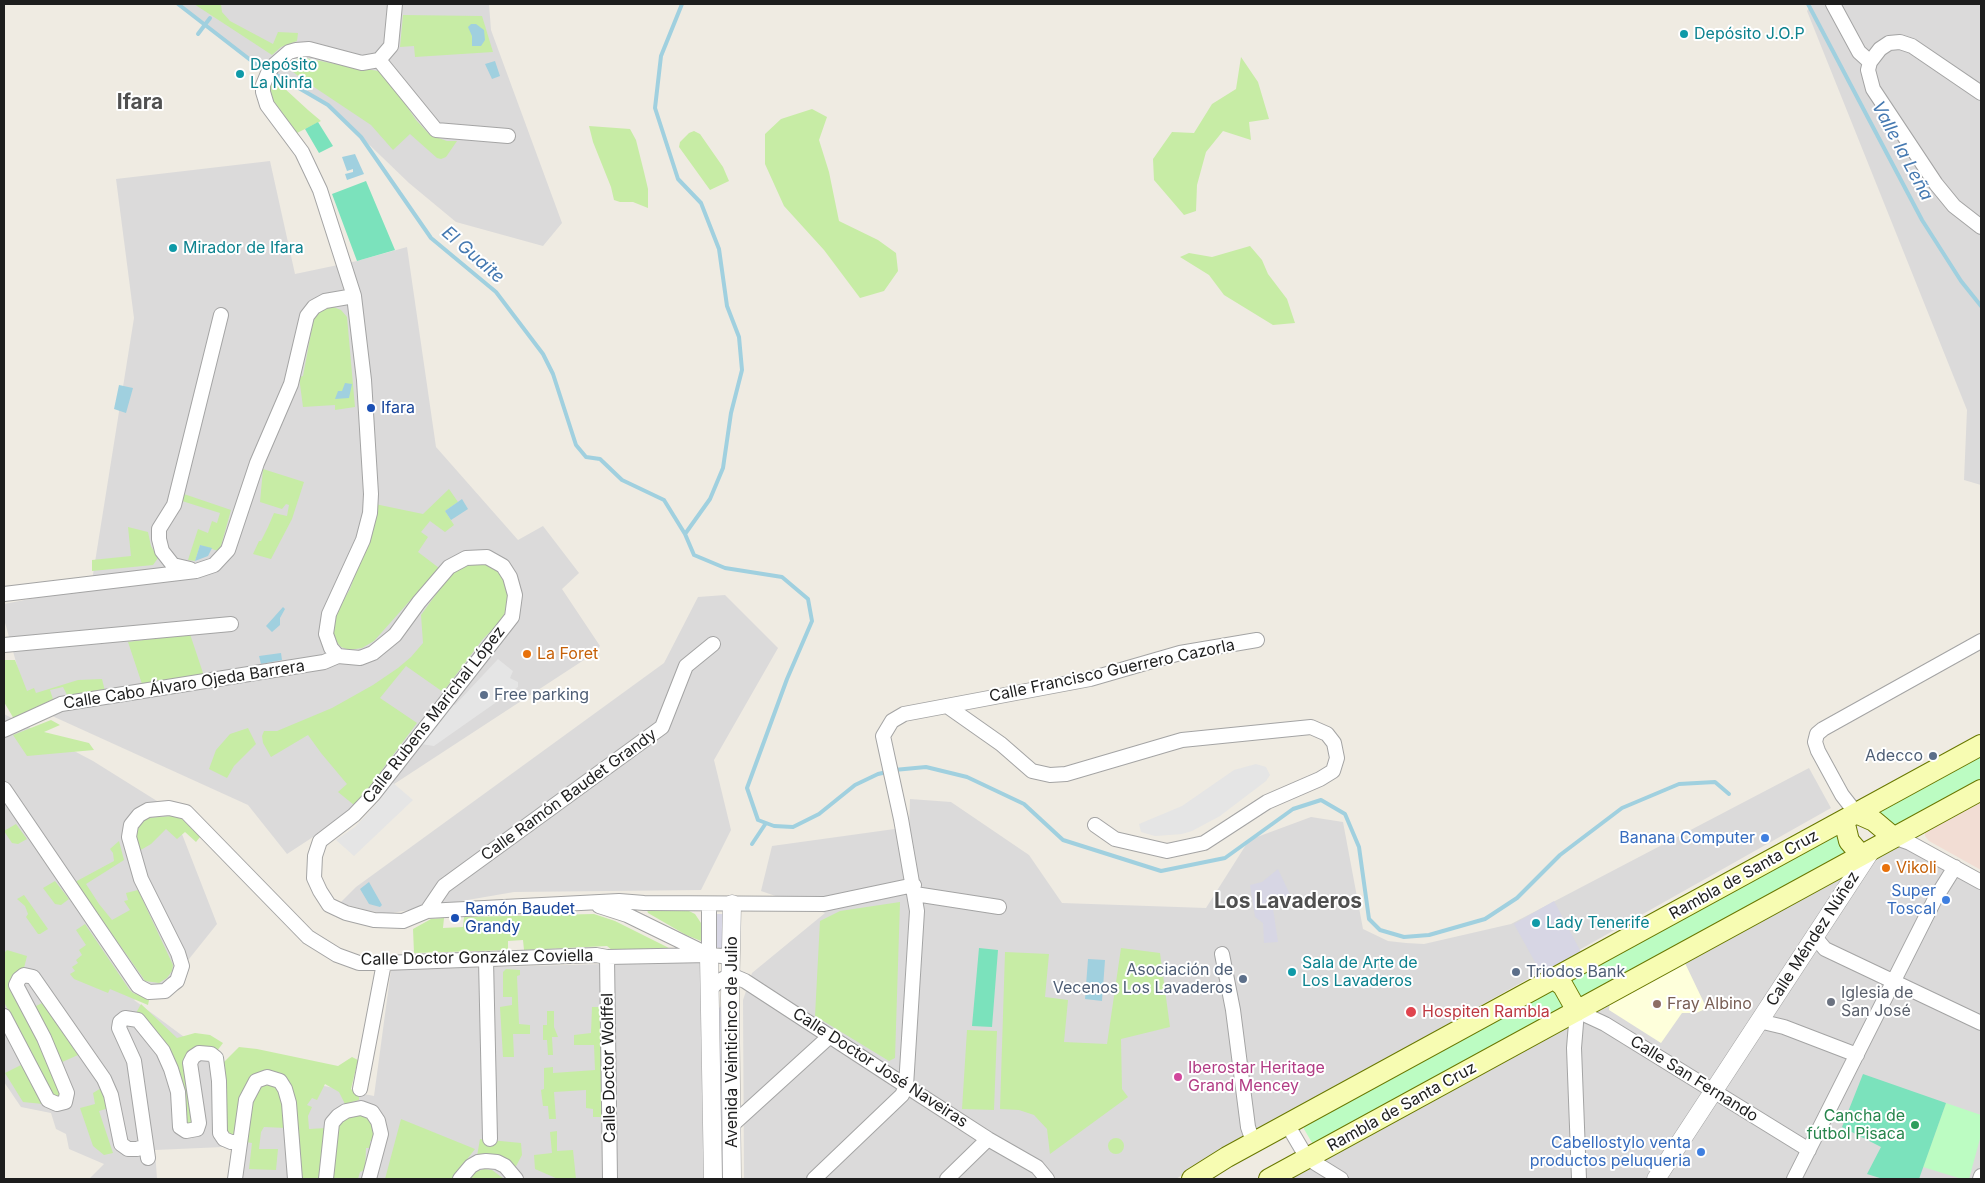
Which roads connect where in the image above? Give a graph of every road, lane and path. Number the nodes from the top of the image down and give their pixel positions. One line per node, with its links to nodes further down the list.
1 (395, 4): 3 (street)
2 (1833, 4): 4 (street)
3 (378, 60): 6 (street); 8 (street)
4 (1870, 62): 5 (street); 7 (street)
5 (1981, 93)
6 (508, 136)
7 (1981, 227)
8 (354, 296): 10 (street); 17 (street)
9 (221, 316): 10 (street)
10 (196, 571): 11 (street)
11 (4, 594)
12 (231, 624): 16 (street)
13 (1257, 640): 18 (street, Calle Francisco Guerrero Cazorla)
14 (1981, 641): 23 (street)
15 (713, 644): 35 (street, Calle Ramón Baudet Grandy)
16 (4, 645)
17 (338, 656): 19 (street, Calle Cabo Álvaro Ojeda Barrera); 35 (street, Calle Rubens Marichal López)
18 (947, 706): 24 (street); 29 (street, Calle Francisco Guerrero Cazorla)
19 (4, 730)
20 (1981, 744): 23 (main road, Rambla de Santa Cruz)
21 (4, 789): 43 (street, Calle Doctor González Coviella)
22 (1981, 790): 25 (main road, Rambla de Santa Cruz)
23 (1850, 816): 25 (main road); 26 (main road); 45 (main road, Rambla de Santa Cruz)
24 (1095, 825)
25 (1893, 838): 26 (main road, Rambla de Santa Cruz); 27 (street)
26 (1867, 852): 37 (street, Calle Méndez Núñez); 48 (main road, Rambla de Santa Cruz)
27 (1955, 868): 28 (street); 46 (street)
28 (1981, 882)
29 (914, 889): 33 (street, Calle Rubens Marichal López); 34 (street); 54 (street, Calle Francisco Guerrero Cazorla)
30 (644, 903): 31 (street, Calle Rubens Marichal López); 32 (street, Calle Rubens Marichal López); 36 (street)
31 (594, 904): 35 (street, Calle Rubens Marichal López); 36 (street)
32 (709, 904): 33 (street, Calle Rubens Marichal López); 40 (street, Avenida Veinticinco de Julio)
33 (732, 904): 38 (street, Avenida Veinticinco de Julio)
34 (999, 907)
35 (427, 911)
36 (640, 922): 40 (street)
37 (1815, 936): 46 (street); 50 (street, Calle Méndez Núñez)
38 (732, 953): 40 (street); 44 (street, Avenida Veinticinco de Julio)
39 (1222, 954): 62 (street)
40 (709, 955): 41 (street, Calle Doctor González Coviella); 47 (street, Avenida Veinticinco de Julio)
41 (608, 957): 42 (street, Calle Doctor González Coviella); 72 (street, Calle Doctor Wolffel)
42 (486, 960): 43 (street, Calle Doctor González Coviella); 59 (street)
43 (384, 963): 55 (street)
44 (731, 975): 47 (street); 52 (street, Calle Doctor José Naveiras); 58 (street, Avenida Veinticinco de Julio)
45 (1553, 978): 48 (main road); 57 (main road, Rambla de Santa Cruz)
46 (1894, 981): 51 (street); 53 (street)
47 (710, 989): 73 (street, Avenida Veinticinco de Julio)
48 (1577, 1011): 56 (street, Calle San Fernando); 64 (main road, Rambla de Santa Cruz); 81 (street)
49 (4, 1016): 61 (street)
50 (1759, 1021): 53 (street); 56 (street, Calle Méndez Núñez)
51 (1981, 1023)
52 (830, 1036): 54 (street, Calle Doctor José Naveiras); 58 (street)
53 (1857, 1056): 63 (street)
54 (906, 1086): 60 (street, Calle Doctor José Naveiras); 75 (street)
55 (360, 1089)
56 (1714, 1091): 63 (street, Calle San Fernando); 82 (street, Calle Méndez Núñez)
57 (1287, 1124): 62 (main road, Rambla de Santa Cruz); 64 (street)
58 (731, 1126): 74 (street, Avenida Veinticinco de Julio)
59 (490, 1139)
60 (988, 1139): 76 (street); 77 (street, Calle Doctor José Naveiras)
61 (240, 1142): 66 (street); 67 (street)
62 (1255, 1142): 78 (main road, Rambla de Santa Cruz)
63 (1809, 1150): 83 (street)
64 (1307, 1158): 79 (main road, Rambla de Santa Cruz); 80 (street)
65 (1981, 1176): 84 (street)
66 (235, 1179)
67 (295, 1179)
68 (326, 1179): 69 (street)
69 (369, 1179)
70 (460, 1179): 71 (street)
71 (516, 1179)
72 (610, 1179)
73 (713, 1179)
74 (732, 1179)
75 (814, 1179)
76 (947, 1179)
77 (1047, 1179)
78 (1192, 1179)
79 (1269, 1179)
80 (1342, 1179)
81 (1579, 1179)
82 (1656, 1179)
83 (1794, 1179)
84 (1980, 1179)

